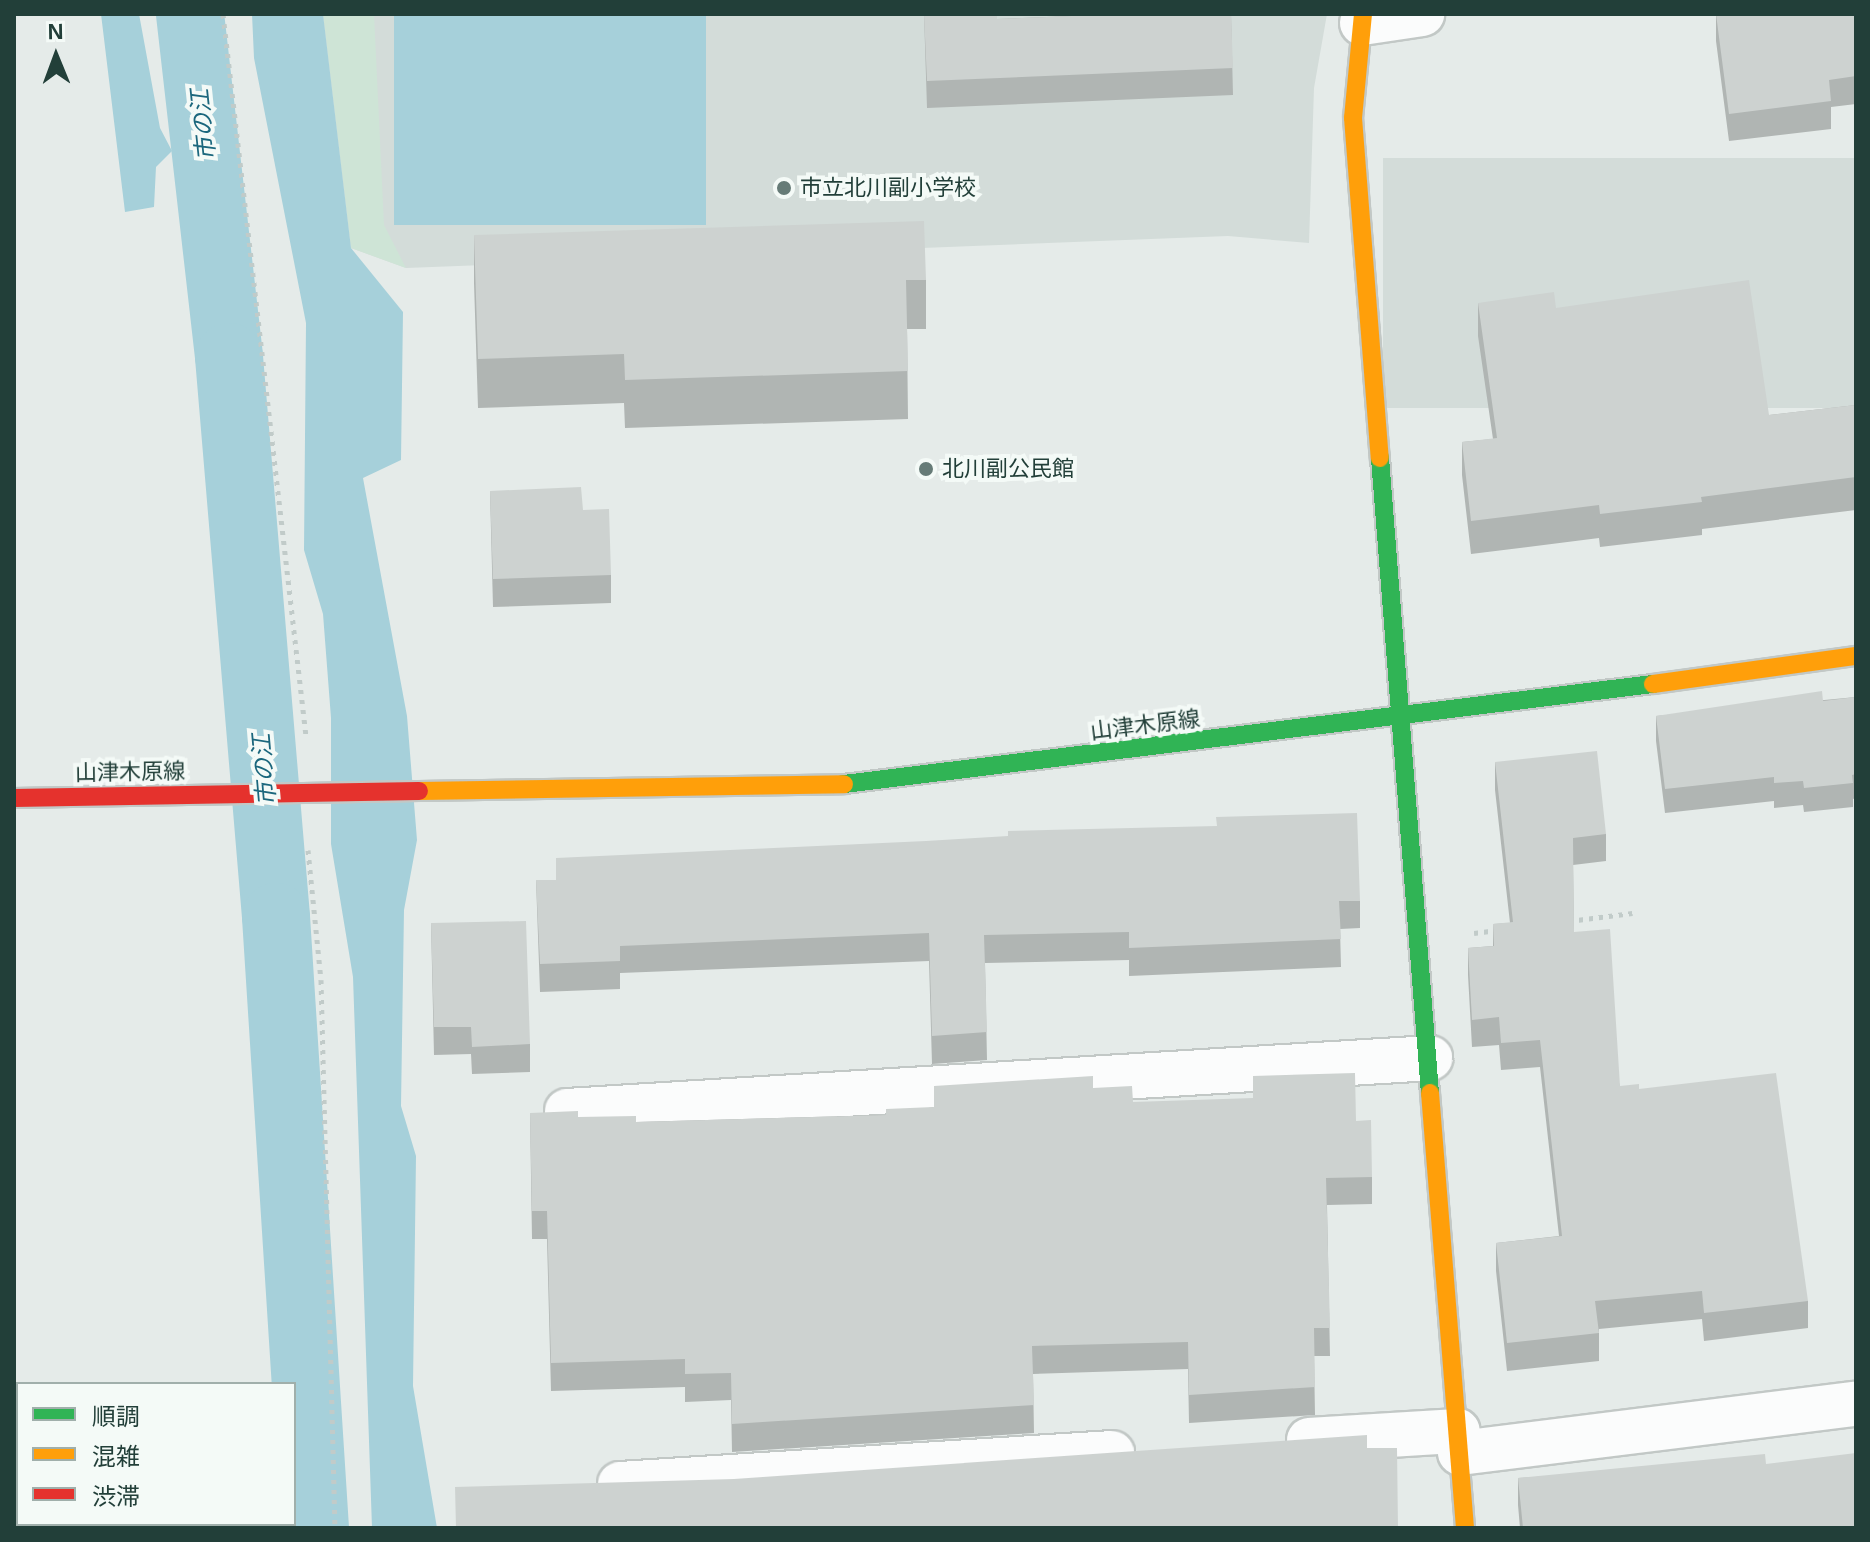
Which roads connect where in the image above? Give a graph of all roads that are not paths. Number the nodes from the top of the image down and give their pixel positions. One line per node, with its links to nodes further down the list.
1 (1422, 14): 2 (street)
2 (1362, 18): 4 (street)
3 (1856, 656): 4 (street, 山津木原線)
4 (1404, 718): 5 (street, 山津木原線); 6 (street)
5 (14, 798)
6 (1430, 1058): 7 (street); 9 (street)
7 (567, 1111)
8 (1856, 1404): 9 (street)
9 (1459, 1442): 10 (street); 13 (street)
10 (1268, 1443)
11 (1157, 1450): 12 (street)
12 (620, 1484)
13 (1465, 1528)

